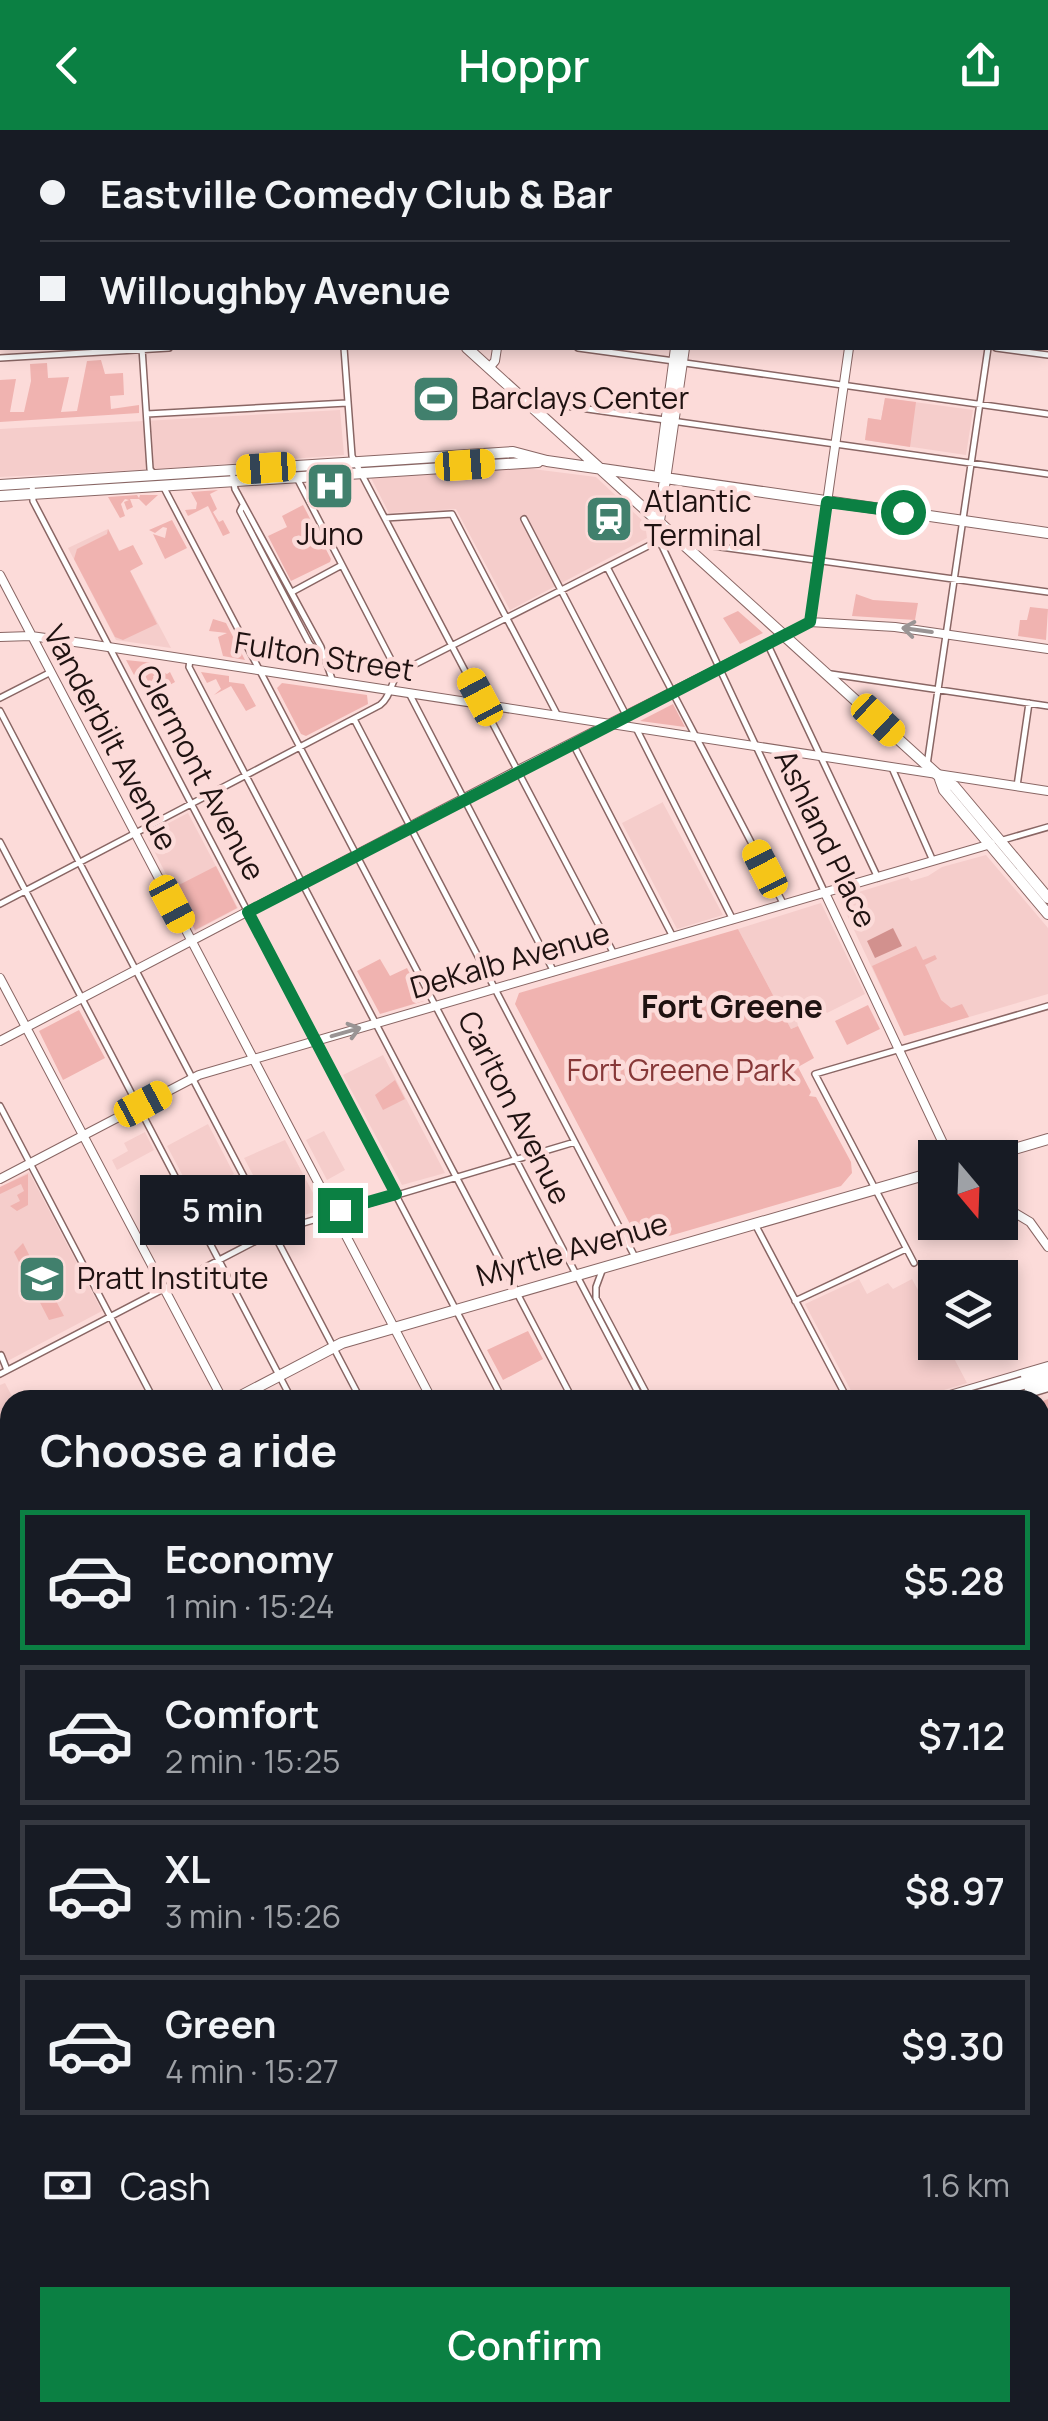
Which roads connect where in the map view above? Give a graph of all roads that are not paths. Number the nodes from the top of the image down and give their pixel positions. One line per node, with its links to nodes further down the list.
1 (114, 350): 13 (street)
2 (142, 350): 21 (street)
3 (344, 350): 18 (street)
4 (469, 350): 15 (main road)
5 (497, 350): 15 (main road)
6 (592, 350): 14 (street)
7 (676, 350): 14 (main road)
8 (683, 350): 14 (main road)
9 (850, 350): 16 (main road)
10 (988, 350): 17 (street)
11 (1011, 350): 12 (street)
12 (1048, 355)
13 (0, 358)
14 (678, 362): 16 (street); 22 (main road)
15 (490, 368): 19 (main road)
16 (844, 386): 17 (street); 23 (main road)
17 (980, 405): 20 (street); 25 (street)
18 (348, 406): 21 (street); 24 (street)
19 (538, 412): 22 (street); 26 (main road)
20 (1048, 414)
21 (147, 418): 27 (street)
22 (671, 421): 23 (street); 31 (main road)
23 (836, 444): 25 (street); 36 (main road)
24 (356, 463): 26 (main road); 29 (main road); 30 (main road); 37 (street)
25 (972, 463): 28 (street); 40 (street)
26 (603, 469): 31 (main road); 39 (main road)
27 (152, 472): 29 (main road); 33 (street, Carlton Avenue); 34 (main road)
28 (1048, 474)
29 (233, 476): 30 (main road); 33 (main road); 50 (street)
30 (296, 477): 44 (street)
31 (663, 478): 36 (main road); 39 (main road)
32 (0, 486): 34 (main road)
33 (163, 486): 34 (main road); 63 (street, Carlton Avenue)
34 (32, 489): 35 (main road); 59 (street, Clermont Avenue)
35 (0, 496)
36 (827, 502): 40 (main road); 43 (main road)
37 (385, 518): 51 (street); 58 (street)
38 (524, 519): 48 (street)
39 (660, 521): 42 (main road)
40 (963, 521): 41 (main road); 47 (street)
41 (1048, 533)
42 (682, 542): 43 (street); 54 (main road)
43 (819, 560): 47 (street); 52 (main road)
44 (342, 565): 50 (street); 65 (street)
45 (607, 566): 48 (street); 62 (street, Ashland Place); 70 (street)
46 (0, 575): 55 (main road, Vanderbilt Avenue)
47 (955, 579): 49 (street); 53 (street)
48 (561, 590): 51 (street); 78 (street)
49 (1048, 592)
50 (288, 593): 67 (street)
51 (507, 618): 58 (street); 77 (street)
52 (810, 622): 53 (main road, one-way to 52); 54 (main road)
53 (946, 634): 60 (main road); 69 (street)
54 (784, 635): 57 (main road); 66 (main road)
55 (32, 636): 56 (main road, Fulton Street); 59 (main road, Fulton Street); 64 (main road, Vanderbilt Avenue)
56 (0, 637)
57 (768, 644): 62 (main road); 86 (street)
58 (453, 646): 65 (street); 74 (street)
59 (109, 647): 61 (main road, Fulton Street); 95 (street, Clermont Avenue)
60 (1048, 649)
61 (190, 660): 63 (main road, Fulton Street); 90 (street)
62 (720, 668): 70 (main road); 84 (street, Ashland Place)
63 (260, 670): 67 (main road, Fulton Street); 85 (street, Carlton Avenue)
64 (51, 672): 72 (street); 98 (main road, Vanderbilt Avenue)
65 (398, 673): 68 (street)
66 (828, 674): 69 (street); 87 (main road)
67 (334, 682): 68 (main road, Fulton Street)
68 (389, 690): 71 (main road, Fulton Street); 79 (street)
69 (938, 691): 73 (street); 87 (street)
70 (672, 693): 78 (main road); 82 (street)
71 (410, 694): 74 (main road, Fulton Street); 94 (street)
72 (0, 698)
73 (1030, 703): 75 (street); 92 (street)
74 (484, 705): 77 (main road, Fulton Street); 89 (street)
75 (1048, 706)
76 (0, 710): 102 (street)
77 (558, 716): 80 (main road, Fulton Street)
78 (626, 716): 80 (main road)
79 (354, 720): 85 (street); 96 (street)
80 (609, 724): 81 (main road, Fulton Street); 83 (main road)
81 (636, 728): 82 (main road, Fulton Street); 113 (street)
82 (697, 738): 84 (main road, Fulton Street); 110 (street)
83 (572, 742): 89 (main road); 114 (street)
84 (756, 746): 86 (main road, Fulton Street); 107 (street, Ashland Place)
85 (300, 747): 90 (street); 101 (street, Carlton Avenue)
86 (822, 757): 88 (main road, Fulton Street); 104 (street)
87 (927, 765): 91 (main road)
88 (892, 768): 91 (main road, Fulton Street); 103 (street)
89 (518, 770): 94 (main road); 116 (street)
90 (246, 775): 95 (street); 105 (street)
91 (938, 776): 92 (main road, Fulton Street); 100 (main road)
92 (1017, 786): 93 (main road, Fulton Street)
93 (1048, 791)
94 (464, 798): 96 (main road); 118 (street)
95 (191, 804): 98 (street); 111 (street, Clermont Avenue)
96 (410, 826): 101 (main road); 120 (street)
97 (1048, 828): 100 (street, DeKalb Avenue)
98 (135, 833): 102 (street); 115 (main road, Vanderbilt Avenue)
99 (0, 842): 106 (street)
100 (995, 843): 103 (main road, DeKalb Avenue); 108 (main road); 112 (main road)
101 (356, 855): 105 (main road); 122 (street, Carlton Avenue)
102 (80, 862): 106 (street); 117 (street)
103 (933, 862): 104 (main road, DeKalb Avenue)
104 (878, 878): 107 (main road, DeKalb Avenue)
105 (302, 883): 111 (main road); 124 (street)
106 (26, 890): 109 (street); 121 (street)
107 (825, 893): 110 (main road, DeKalb Avenue); 128 (main road, Ashland Place)
108 (1048, 898)
109 (0, 904)
110 (784, 905): 113 (main road, DeKalb Avenue)
111 (248, 912): 115 (main road); 126 (street, Clermont Avenue)
112 (1048, 914)
113 (734, 920): 114 (main road, DeKalb Avenue)
114 (674, 937): 116 (main road, DeKalb Avenue)
115 (192, 941): 117 (main road); 129 (main road, Vanderbilt Avenue)
116 (614, 954): 118 (main road, DeKalb Avenue)
117 (136, 970): 121 (main road); 130 (street)
118 (554, 972): 120 (main road, DeKalb Avenue)
119 (0, 978): 125 (main road)
120 (495, 989): 122 (main road, DeKalb Avenue); 136 (street)
121 (82, 998): 125 (main road); 132 (street)
122 (435, 1006): 124 (main road, DeKalb Avenue); 138 (street, Carlton Avenue)
123 (1048, 1006): 128 (street)
124 (376, 1023): 126 (main road, DeKalb Avenue, one-way to 124); 140 (street)
125 (26, 1028): 127 (main road); 133 (main road)
126 (315, 1040): 129 (main road, DeKalb Avenue); 144 (street, Clermont Avenue)
127 (0, 1041)
128 (900, 1048): 135 (main road, Ashland Place); 143 (street)
129 (253, 1058): 130 (main road, DeKalb Avenue); 145 (main road, Vanderbilt Avenue)
130 (192, 1078): 132 (main road, DeKalb Avenue); 148 (street)
131 (0, 1106): 139 (street)
132 (138, 1106): 133 (main road, DeKalb Avenue); 152 (street)
133 (84, 1135): 139 (main road, DeKalb Avenue); 156 (main road)
134 (1048, 1139): 137 (main road)
135 (942, 1140)
136 (575, 1142): 138 (street); 151 (street)
137 (1018, 1148)
138 (516, 1160): 140 (street); 155 (street, Carlton Avenue)
139 (30, 1162): 142 (main road, DeKalb Avenue); 160 (street)
140 (456, 1177): 144 (street); 157 (street)
141 (918, 1177): 143 (main road, Myrtle Avenue)
142 (0, 1178)
143 (874, 1189): 147 (main road, Myrtle Avenue); 150 (street)
144 (396, 1194): 145 (street); 159 (street, Clermont Avenue)
145 (334, 1212): 148 (street); 161 (main road, Vanderbilt Avenue)
146 (1018, 1215): 149 (main road)
147 (755, 1223): 151 (main road, Myrtle Avenue); 158 (street)
148 (273, 1232): 152 (street); 162 (street)
149 (1048, 1247)
150 (906, 1249): 153 (street); 158 (street)
151 (635, 1258): 154 (main road, Myrtle Avenue)
152 (218, 1259): 156 (street); 166 (street)
153 (914, 1263)
154 (603, 1267): 155 (main road, Myrtle Avenue); 177 (street)
155 (575, 1275): 157 (main road, Myrtle Avenue); 176 (street, Carlton Avenue)
156 (164, 1288): 160 (street); 169 (main road)
157 (516, 1292): 159 (main road, Myrtle Avenue); 175 (street)
158 (795, 1300): 178 (street)
159 (456, 1310): 161 (main road, Myrtle Avenue); 174 (street, Clermont Avenue)
160 (110, 1316): 164 (street); 168 (street)
161 (394, 1328): 162 (main road, Myrtle Avenue); 173 (main road, Vanderbilt Avenue)
162 (333, 1347): 166 (main road, Myrtle Avenue); 172 (street)
163 (1, 1355): 164 (street)
164 (4, 1372)
165 (1048, 1372): 167 (main road); 181 (highway, bridge)
166 (279, 1376): 170 (main road, Myrtle Avenue); 171 (street)
167 (991, 1384): 179 (main road); 180 (main road)
168 (149, 1390)
169 (219, 1390)
170 (252, 1390)
171 (287, 1390)
172 (356, 1390)
173 (427, 1390)
174 (498, 1390)
175 (568, 1390)
176 (637, 1390)
177 (645, 1390)
178 (843, 1390)
179 (969, 1390)
180 (993, 1390)
181 (999, 1390)

